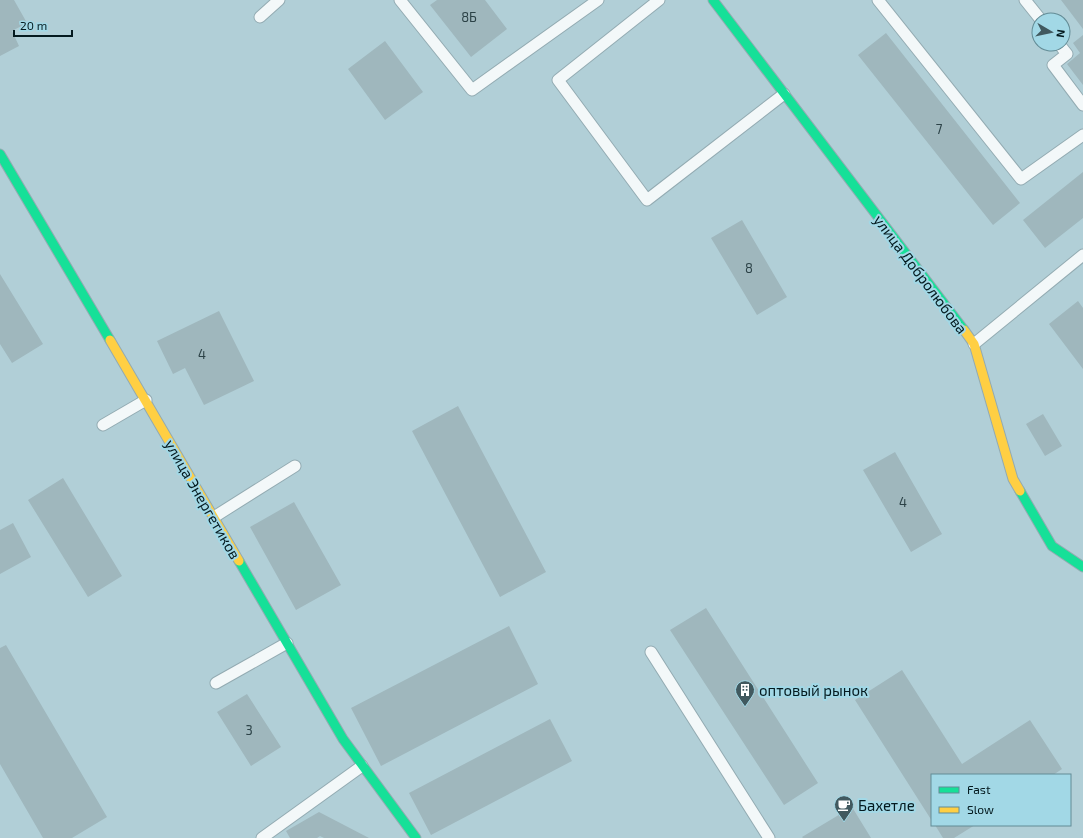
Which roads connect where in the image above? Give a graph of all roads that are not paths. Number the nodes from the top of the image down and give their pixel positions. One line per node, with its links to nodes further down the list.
1 (279, 0): 9 (lane)
2 (400, 0): 3 (lane)
3 (598, 0)
4 (659, 0): 11 (lane)
5 (713, 0): 11 (street, улица Добролюбова)
6 (878, 0): 13 (lane)
7 (1025, 0): 8 (lane)
8 (1035, 12)
9 (260, 16)
10 (1065, 52): 12 (lane)
11 (784, 94): 16 (street, улица Добролюбова)
12 (1083, 105)
13 (1083, 135)
14 (0, 154): 17 (street, улица Энергетиков)
15 (1083, 255): 16 (lane)
16 (974, 344): 21 (street, улица Добролюбова)
17 (146, 400): 18 (lane); 20 (street, улица Энергетиков)
18 (103, 425)
19 (295, 466): 20 (lane)
20 (214, 518): 22 (street, улица Энергетиков)
21 (1083, 567)
22 (287, 643): 24 (lane); 25 (street, улица Энергетиков)
23 (651, 652): 28 (lane)
24 (216, 683)
25 (362, 766): 26 (lane); 27 (street, улица Энергетиков)
26 (262, 838)
27 (416, 838)
28 (769, 838)

